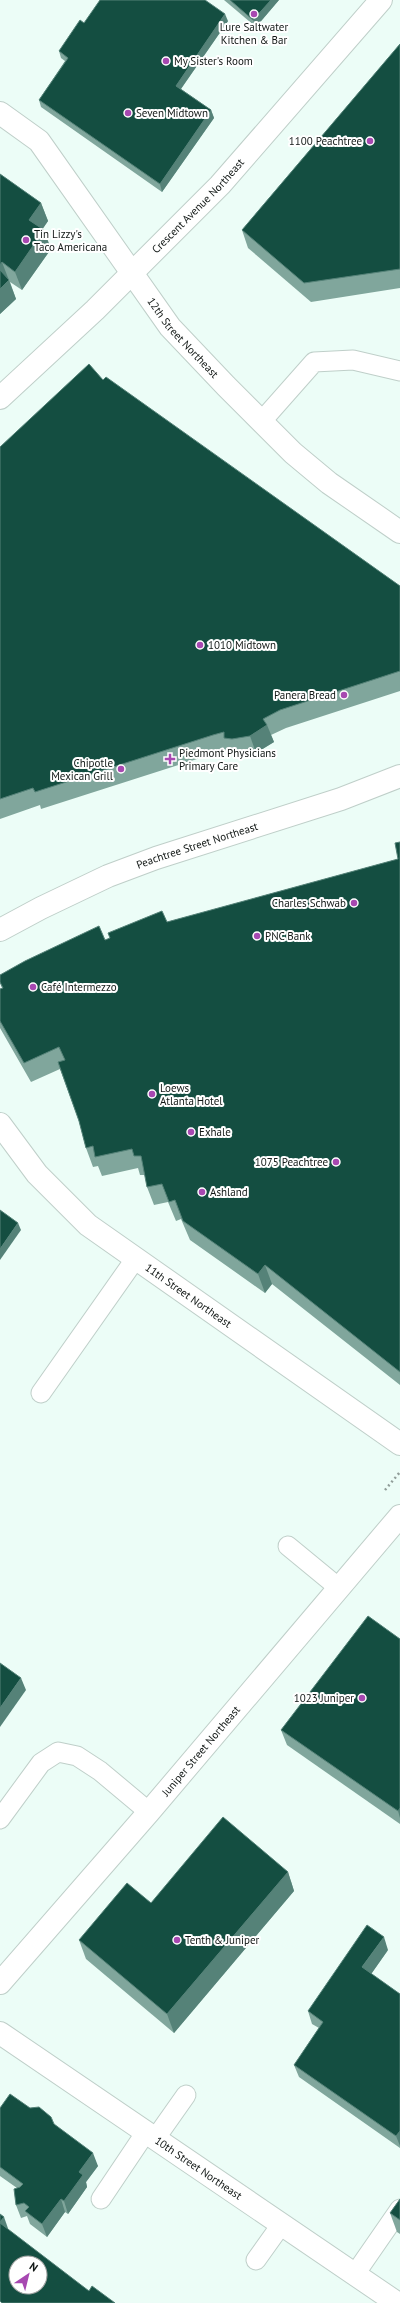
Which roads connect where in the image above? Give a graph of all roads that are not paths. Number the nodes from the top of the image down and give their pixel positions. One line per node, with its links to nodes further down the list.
1 (373, 3): 3 (street, Crescent Avenue Northeast)
2 (0, 113): 3 (street, 12th Street Northeast)
3 (132, 272): 5 (street, Crescent Avenue Northeast); 6 (street, 12th Street Northeast)
4 (400, 371): 6 (lane)
5 (0, 398)
6 (261, 422): 7 (street, 12th Street Northeast)
7 (400, 532)
8 (400, 776): 9 (street, Peachtree Street Northeast)
9 (0, 930)
10 (0, 1124): 11 (street, 11th Street Northeast)
11 (136, 1258): 12 (lane); 13 (street, 11th Street Northeast)
12 (41, 1393)
13 (400, 1444)
14 (400, 1516): 16 (street, Juniper Street Northeast)
15 (288, 1546): 16 (lane)
16 (338, 1588): 17 (street, Juniper Street Northeast)
17 (149, 1812): 18 (lane); 19 (street, Juniper Street Northeast)
18 (0, 1818)
19 (0, 1983)
20 (0, 2033): 22 (street, 10th Street Northeast)
21 (186, 2095): 22 (lane)
22 (151, 2135): 23 (lane); 25 (street, 10th Street Northeast)
23 (101, 2199)
24 (400, 2209): 27 (lane)
25 (282, 2225): 26 (lane); 27 (street, 10th Street Northeast)
26 (256, 2260)
27 (355, 2274): 28 (street, 10th Street Northeast)
28 (397, 2303)

